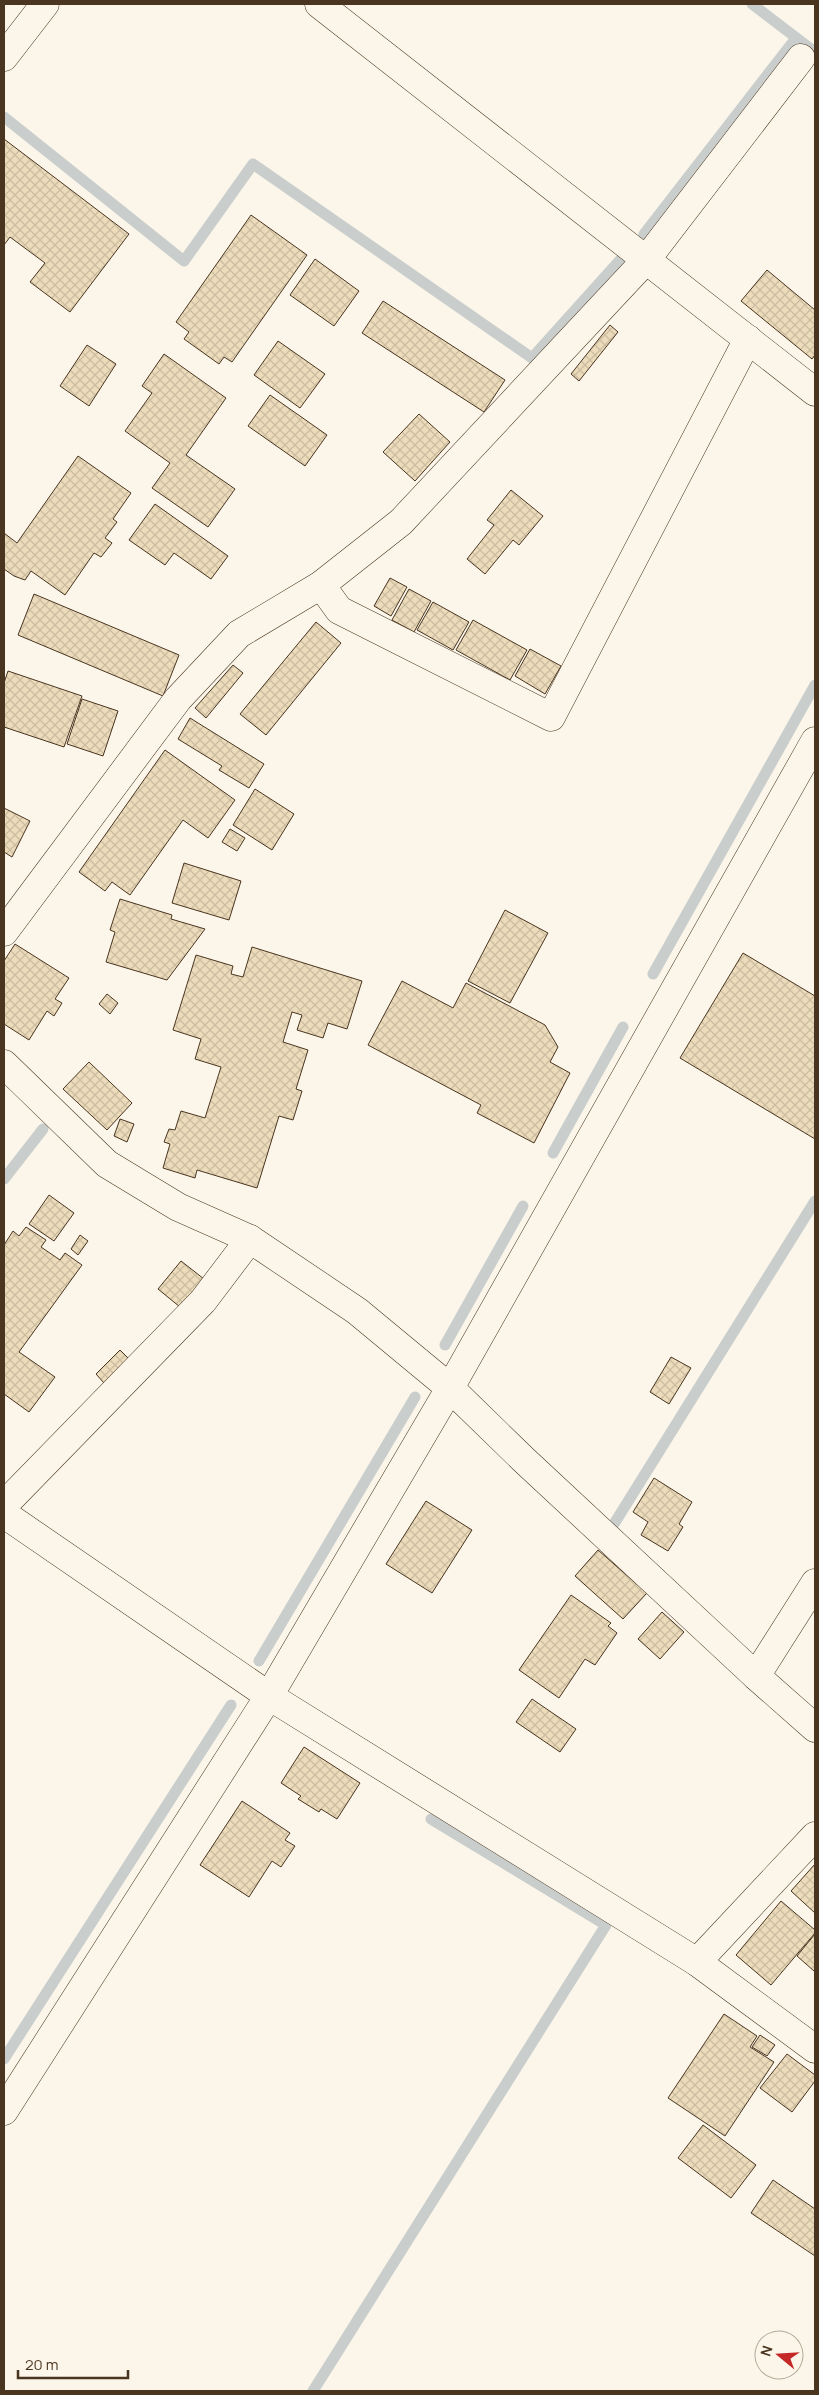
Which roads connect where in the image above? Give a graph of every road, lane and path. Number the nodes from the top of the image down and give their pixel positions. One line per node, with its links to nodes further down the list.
1 (45, 4): 3 (street)
2 (319, 4): 5 (street)
3 (4, 57)
4 (801, 58): 5 (street)
5 (646, 260): 6 (street); 8 (street)
6 (748, 339): 7 (street); 8 (street)
7 (815, 392)
8 (321, 585): 10 (street)
9 (815, 741): 13 (street)
10 (4, 932)
11 (4, 1064): 12 (street)
12 (250, 1239): 13 (street); 14 (street)
13 (450, 1388): 17 (street); 18 (street)
14 (4, 1505)
15 (4, 1514): 18 (street)
16 (815, 1583): 17 (street)
17 (756, 1676): 19 (street)
18 (269, 1696): 21 (street); 23 (street)
19 (815, 1728)
20 (815, 1836): 21 (street)
21 (697, 1962): 22 (street)
22 (815, 2049)
23 (4, 2111)

